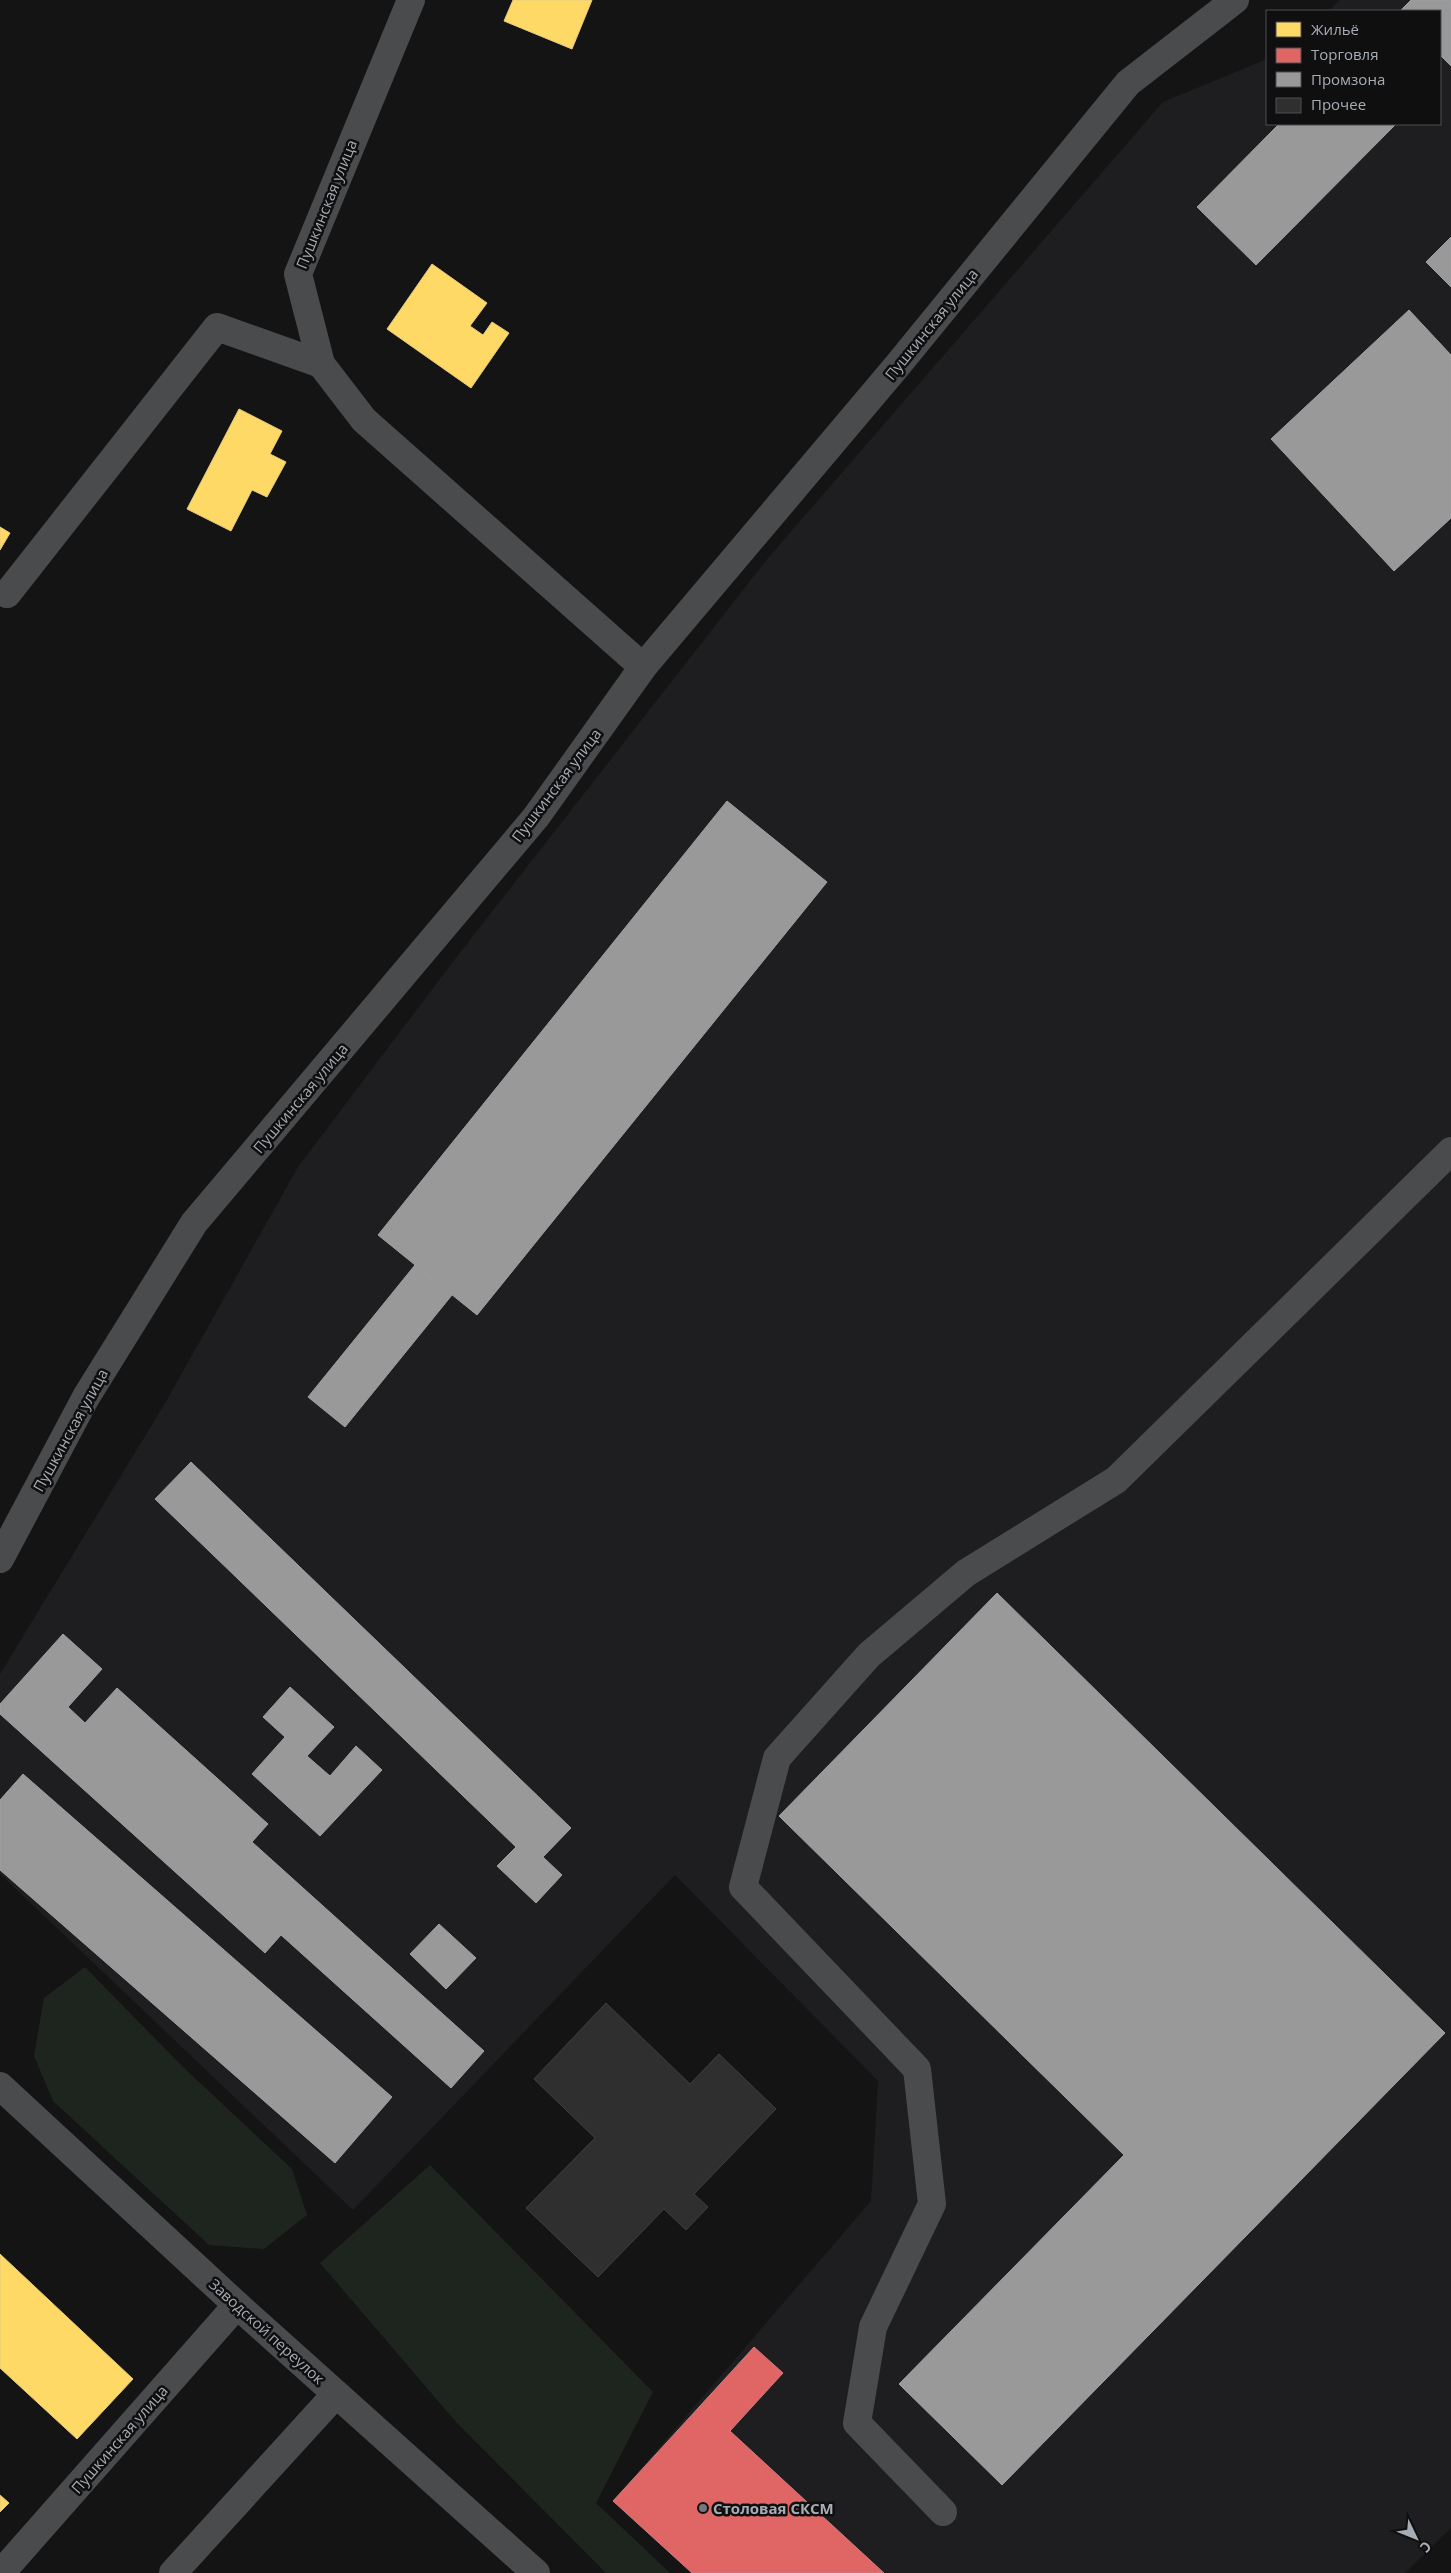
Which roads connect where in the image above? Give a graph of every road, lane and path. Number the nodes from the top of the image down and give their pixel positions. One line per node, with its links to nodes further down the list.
1 (411, 0): 3 (street, Пушкинская улица)
2 (1235, 0): 5 (street, Пушкинская улица)
3 (321, 364): 4 (street); 5 (street, Пушкинская улица)
4 (7, 594)
5 (643, 667): 7 (street, Пушкинская улица)
6 (1451, 1151): 11 (street)
7 (0, 1559)
8 (0, 2086): 9 (street, Заводской переулок)
9 (237, 2305): 10 (street, Заводской переулок); 12 (street, Пушкинская улица)
10 (336, 2394): 13 (street); 14 (street, Заводской переулок)
11 (943, 2512)
12 (13, 2569)
13 (173, 2573)
14 (536, 2573)

